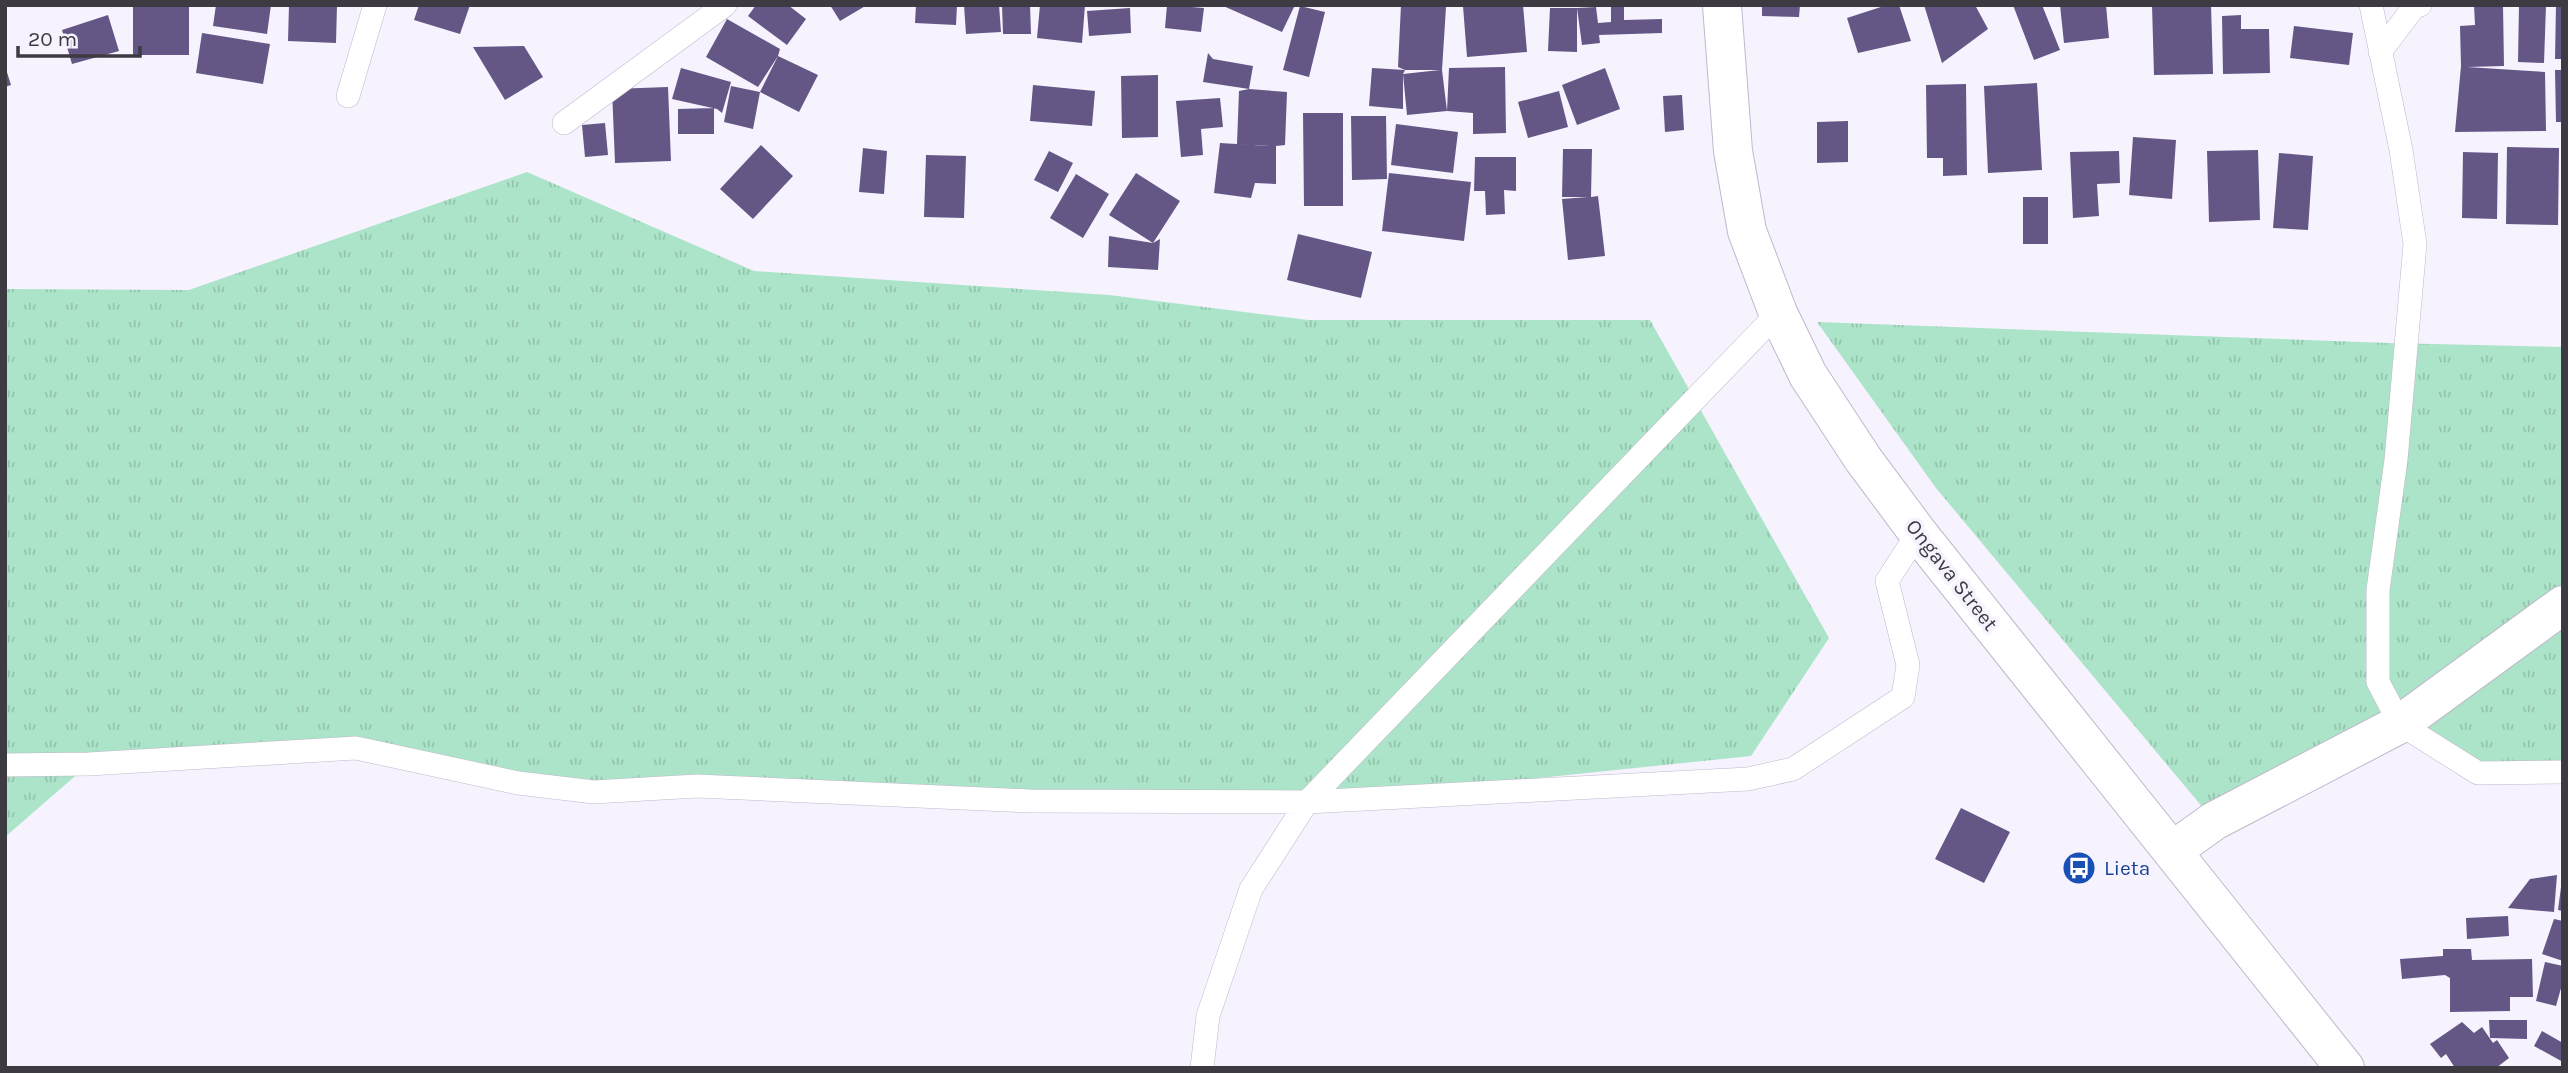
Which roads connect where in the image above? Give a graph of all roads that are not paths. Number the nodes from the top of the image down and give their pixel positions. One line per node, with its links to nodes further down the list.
1 (375, 5): 7 (lane)
2 (724, 5): 8 (lane)
3 (1722, 5): 9 (street, Ongava Street)
4 (2371, 5): 6 (lane)
5 (2420, 5): 6 (lane)
6 (2380, 52): 12 (lane)
7 (348, 96)
8 (564, 123)
9 (1778, 313): 10 (street, Ongava Street); 15 (lane)
10 (1918, 533): 15 (lane); 16 (street, Ongava Street)
11 (2563, 605): 12 (street)
12 (2400, 724): 14 (lane); 16 (street)
13 (5, 765): 15 (lane)
14 (2563, 772)
15 (1307, 803): 17 (lane)
16 (2172, 851): 18 (street, Ongava Street)
17 (1202, 1068)
18 (2345, 1068)

